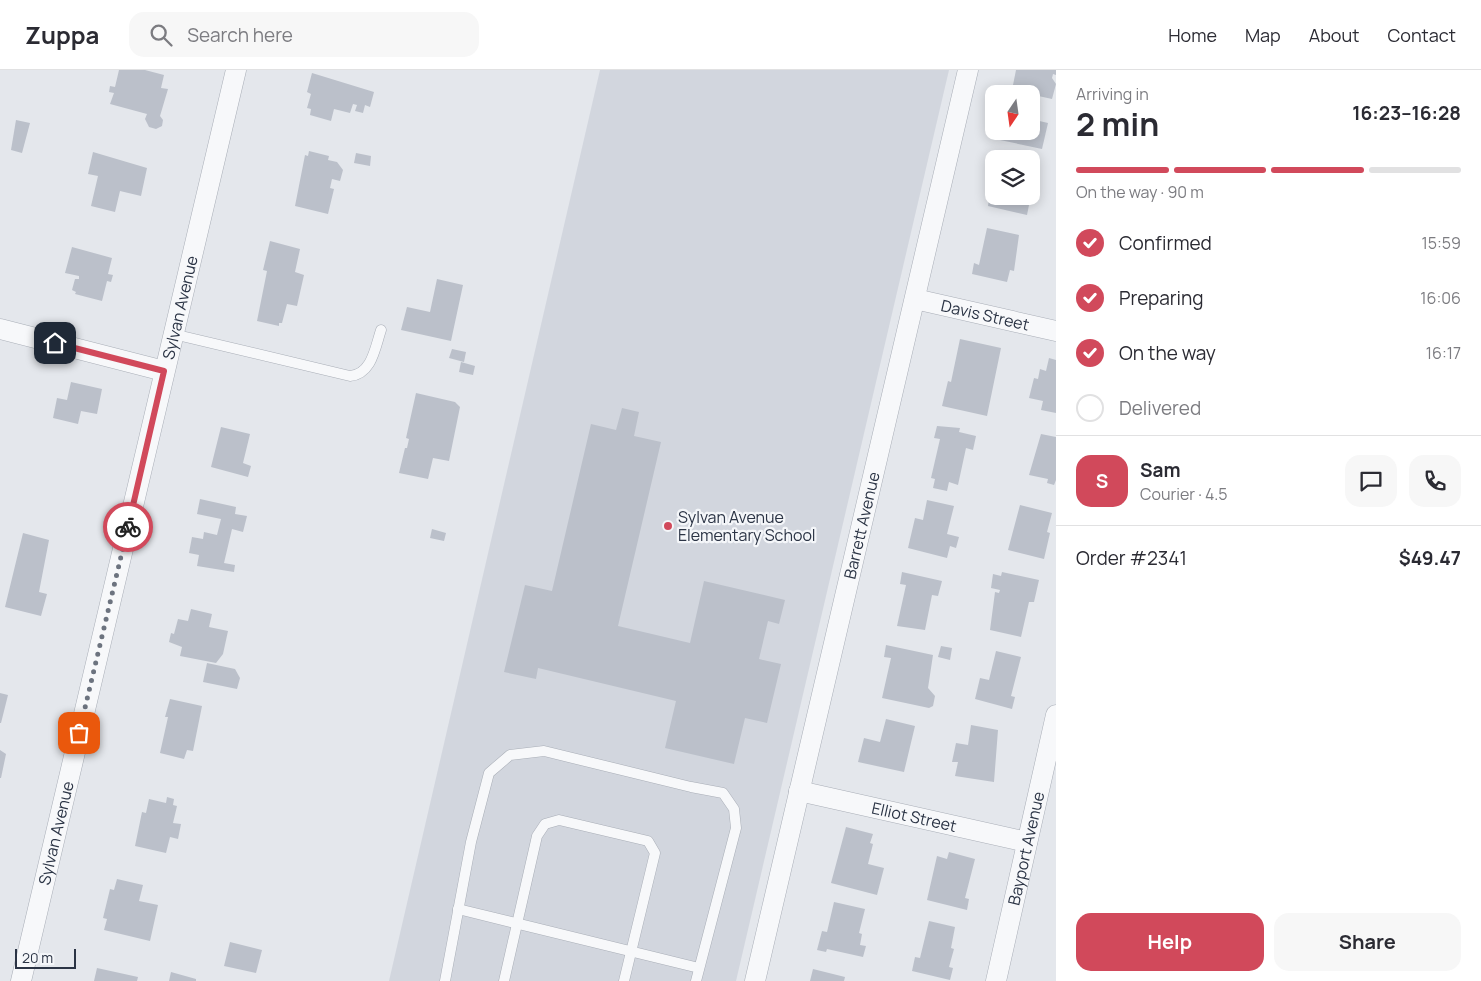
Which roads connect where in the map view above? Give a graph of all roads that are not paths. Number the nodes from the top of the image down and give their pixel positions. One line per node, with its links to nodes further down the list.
1 (236, 70): 7 (street, Sylvan Avenue)
2 (968, 70): 3 (street, Barrett Avenue)
3 (915, 299): 6 (street, Davis Street); 10 (street, Barrett Avenue)
4 (0, 329): 8 (street)
5 (381, 330): 7 (lane)
6 (1056, 331)
7 (173, 334): 8 (street, Sylvan Avenue)
8 (164, 371): 16 (street, Sylvan Avenue)
9 (1056, 715): 11 (street, Bayport Avenue)
10 (799, 791): 11 (street, Elliot Street); 21 (street, Barrett Avenue)
11 (1028, 842): 22 (street, Bayport Avenue)
12 (458, 909): 13 (lane); 15 (lane); 17 (lane)
13 (517, 924): 14 (lane); 14 (lane); 18 (lane)
14 (631, 952): 15 (lane); 19 (lane)
15 (699, 968): 20 (lane)
16 (20, 981)
17 (445, 981)
18 (504, 981)
19 (624, 981)
20 (696, 981)
21 (755, 981)
22 (996, 981)

